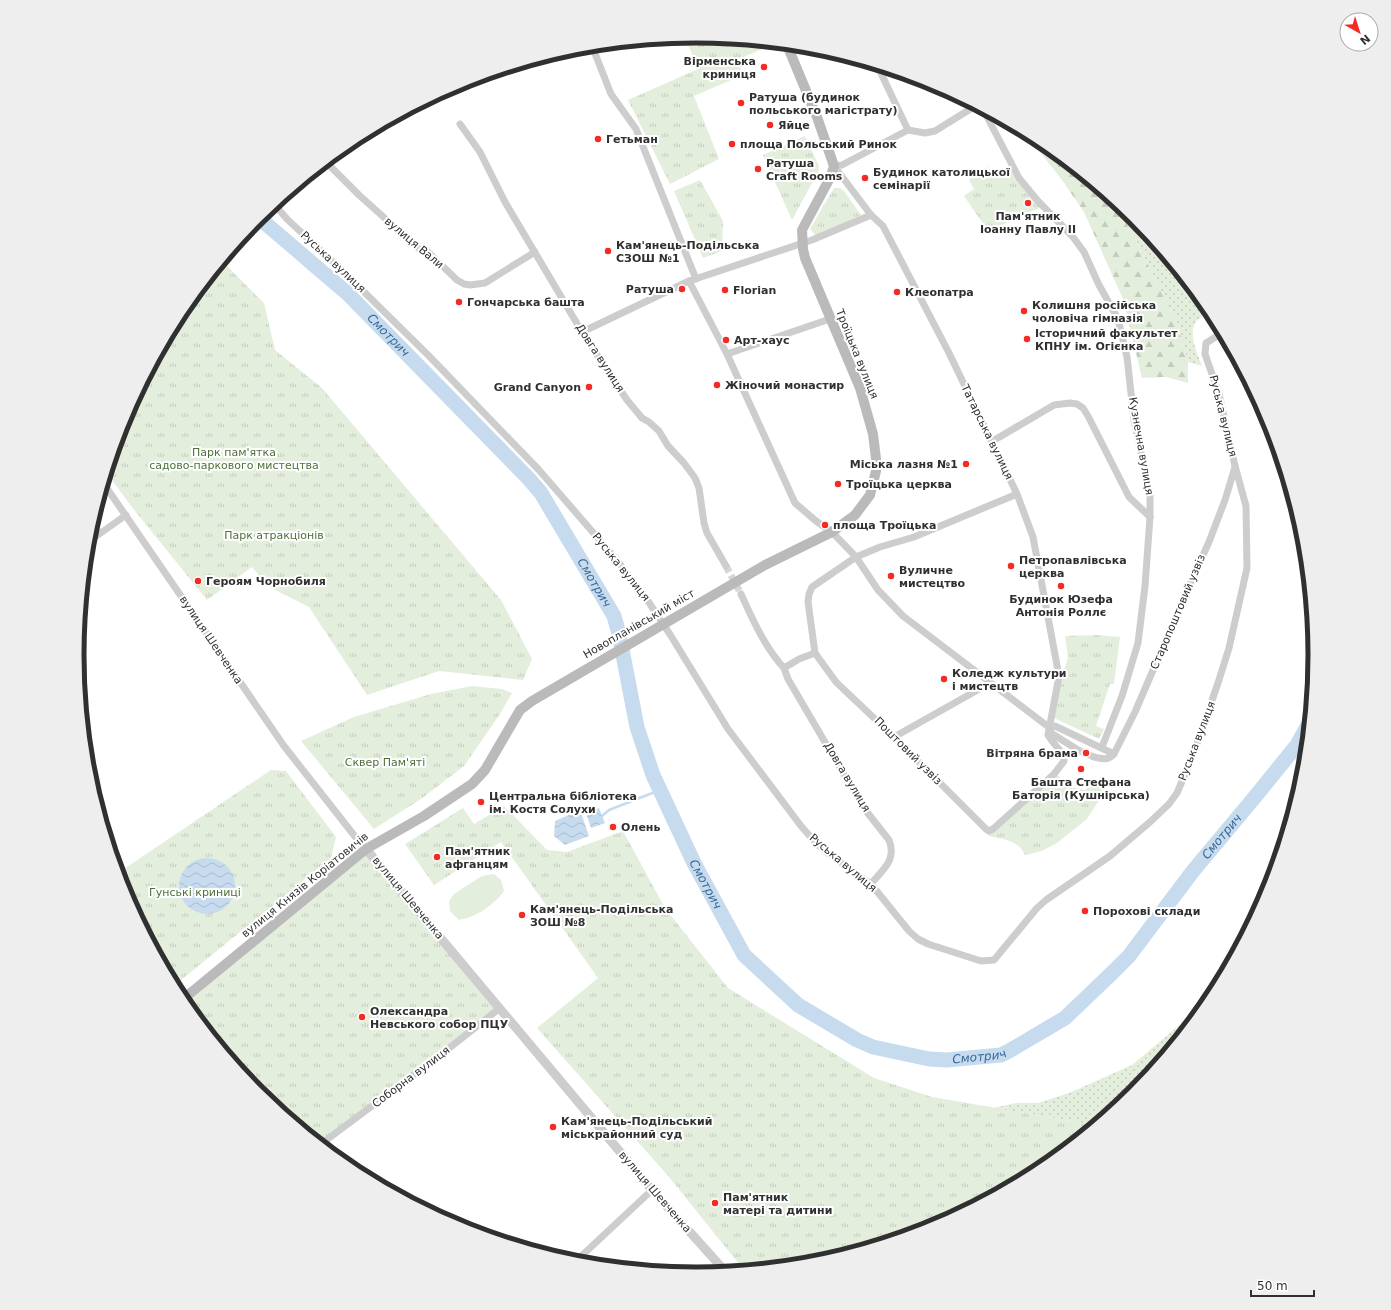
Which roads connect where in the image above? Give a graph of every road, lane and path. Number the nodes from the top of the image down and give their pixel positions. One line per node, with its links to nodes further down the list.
1 (789, 50): 9 (main road)
2 (594, 52): 14 (street)
3 (880, 72): 7 (street)
4 (971, 109): 7 (street)
5 (987, 117): 25 (street, Кузнечна вулиця)
6 (460, 124): 13 (street, Довга вулиця)
7 (908, 130): 9 (street)
8 (329, 165): 13 (street, вулиця Вали)
9 (834, 166): 11 (street, Татарська вулиця); 12 (main road)
10 (278, 208): 43 (street, Руська вулиця)
11 (871, 215): 12 (street); 20 (street, Татарська вулиця)
12 (802, 243): 14 (street); 16 (main road, Троїцька вулиця)
13 (534, 252): 17 (street, Довга вулиця)
14 (696, 279): 15 (street)
15 (689, 282): 17 (street); 19 (street)
16 (830, 319): 19 (street); 26 (main road, Троїцька вулиця)
17 (582, 332): 29 (street, Довга вулиця)
18 (1217, 336): 21 (street, Руська вулиця)
19 (727, 354): 26 (street)
20 (991, 442): 23 (street, Татарська вулиця); 25 (street)
21 (1235, 466): 40 (street, Старопоштовий узвіз); 43 (street, Руська вулиця)
22 (107, 488): 24 (street, вулиця Шевченка)
23 (1017, 494): 28 (street, Поштовий узвіз); 36 (street, Татарська вулиця)
24 (126, 515): 27 (street); 42 (street, вулиця Шевченка)
25 (1150, 517): 38 (street, Кузнечна вулиця)
26 (832, 532): 28 (street); 30 (main road, Троїцька вулиця)
27 (95, 537)
28 (856, 557): 32 (street, Поштовий узвіз); 34 (street)
29 (726, 566)
30 (747, 576): 35 (main road, Новопланівський міст)
31 (741, 594): 33 (street, Довга вулиця)
32 (815, 653): 33 (street); 37 (street, Поштовий узвіз)
33 (784, 668): 43 (street, Довга вулиця)
34 (990, 683): 36 (street); 37 (street)
35 (544, 694): 42 (main road, вулиця Князів Коріатовичів)
36 (1050, 728): 37 (street, Поштовий узвіз); 38 (street); 39 (street)
37 (894, 737)
38 (1102, 748): 40 (street)
39 (1078, 750)
40 (1114, 754): 41 (street)
41 (1094, 756)
42 (366, 849): 44 (main road, вулиця Князів Коріатовичів); 45 (street, вулиця Шевченка)
43 (871, 884)
44 (187, 996)
45 (500, 1008): 46 (street, Соборна вулиця); 47 (street, вулиця Шевченка)
46 (324, 1142)
47 (652, 1190): 48 (street); 49 (street, вулиця Шевченка)
48 (581, 1256)
49 (721, 1266)

